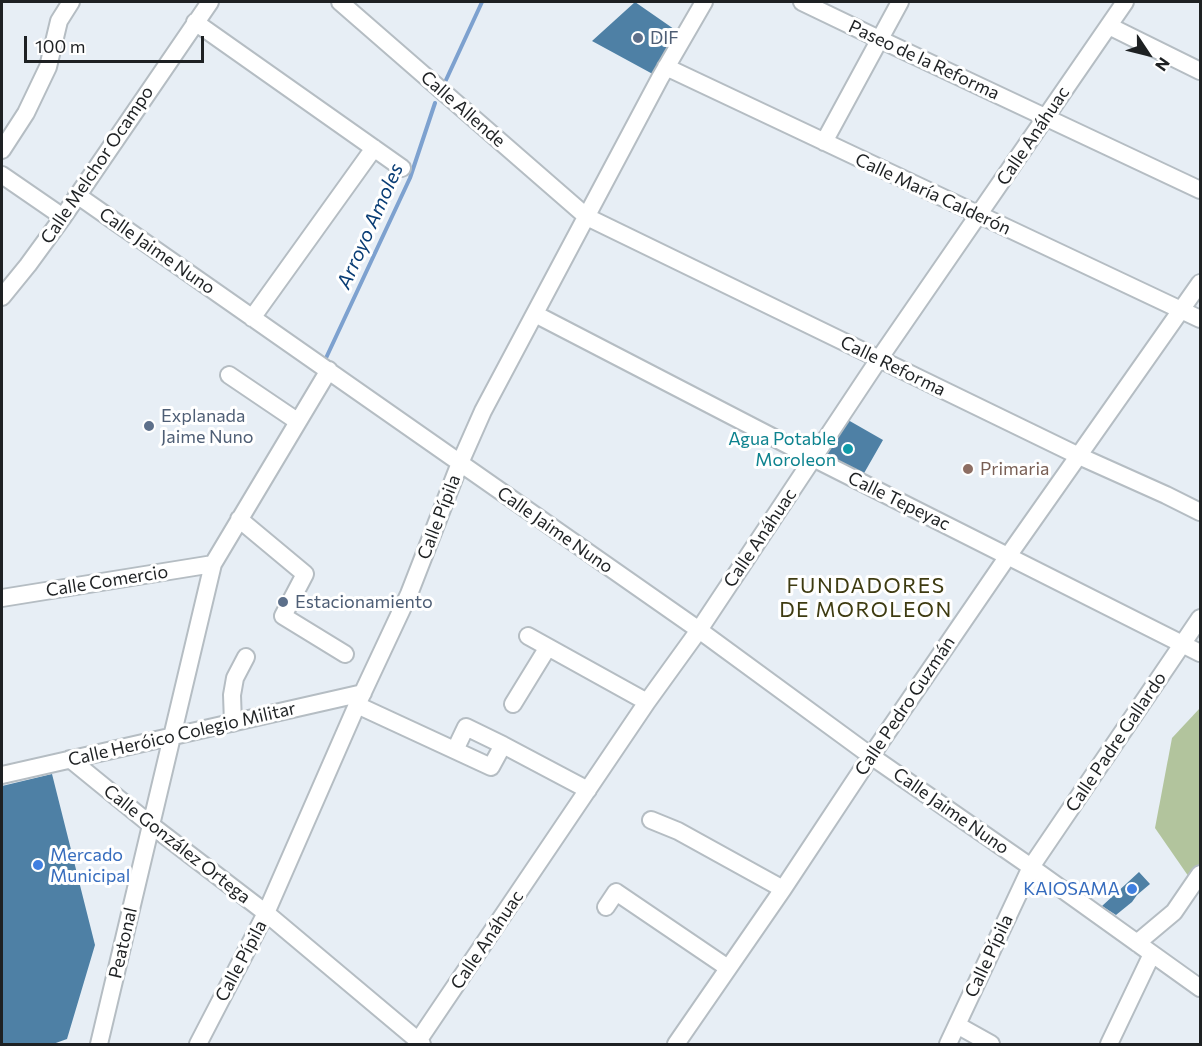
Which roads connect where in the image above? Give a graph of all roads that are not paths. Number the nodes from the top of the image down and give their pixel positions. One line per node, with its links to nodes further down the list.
1 (71, 2): 16 (street)
2 (210, 2): 8 (street, Calle Melchor Ocampo)
3 (340, 2): 23 (street, Calle Allende)
4 (704, 2): 11 (street, Calle Pípila)
5 (802, 2): 10 (street, Paseo de la Reforma)
6 (900, 2): 10 (street)
7 (1125, 2): 9 (street, Calle Anáhuac)
8 (195, 22): 15 (street); 20 (street, Calle Melchor Ocampo)
9 (1109, 26): 12 (street); 13 (street, Calle Anáhuac)
10 (879, 39): 13 (street, Paseo de la Reforma); 14 (street)
11 (666, 67): 14 (street, Calle María Calderón); 23 (street, Calle Pípila)
12 (1200, 71)
13 (1047, 117): 19 (street, Paseo de la Reforma); 21 (street, Calle Anáhuac)
14 (824, 142): 21 (street, Calle María Calderón)
15 (374, 148): 17 (street); 28 (street)
16 (2, 150)
17 (402, 168)
18 (2, 175): 22 (street)
19 (1200, 190)
20 (78, 195): 22 (street, Calle Melchor Ocampo); 28 (street, Calle Jaime Nuno)
21 (979, 215): 26 (street, Calle María Calderón); 30 (street, Calle Anáhuac)
22 (63, 217): 25 (street, Calle Melchor Ocampo)
23 (587, 217): 27 (street, Calle Pípila); 30 (street, Calle Reforma)
24 (1200, 282): 26 (street, Calle Pedro Guzmán)
25 (2, 297)
26 (1181, 310): 29 (street, Calle María Calderón); 34 (street, Calle Pedro Guzmán)
27 (535, 314): 35 (street, Calle Tepeyac); 36 (street, Calle Pípila)
28 (252, 318): 31 (street, Calle Jaime Nuno)
29 (1200, 320)
30 (879, 359): 34 (street, Calle Reforma); 35 (street, Calle Anáhuac)
31 (329, 370): 33 (street, Peatonal); 36 (street, Calle Jaime Nuno)
32 (229, 375): 33 (street)
33 (297, 421): 38 (street, Peatonal)
34 (1079, 456): 37 (street, Calle Reforma); 39 (street, Calle Pedro Guzmán)
35 (813, 458): 39 (street, Calle Tepeyac); 43 (street, Calle Anáhuac)
36 (460, 463): 43 (street, Calle Jaime Nuno); 50 (street, Calle Pípila)
37 (1200, 512)
38 (239, 519): 40 (street, Peatonal); 48 (street)
39 (1008, 556): 45 (street, Calle Tepeyac); 57 (street, Calle Pedro Guzmán)
40 (213, 564): 41 (street, Calle Comercio); 54 (street, Peatonal)
41 (2, 598)
42 (1200, 618): 45 (street, Calle Padre Gallardo)
43 (699, 630): 51 (street, Calle Anáhuac); 57 (street, Calle Jaime Nuno)
44 (528, 636): 46 (street)
45 (1183, 644): 47 (street, Calle Tepeyac); 63 (street, Calle Padre Gallardo)
46 (548, 647): 51 (street); 52 (street)
47 (1200, 653)
48 (345, 654)
49 (246, 657): 53 (street)
50 (360, 699): 53 (street, Calle Heróico Colegio Militar); 56 (street); 67 (street, Calle Pípila)
51 (647, 702): 60 (street, Calle Anáhuac)
52 (513, 704)
53 (233, 723): 54 (street, Calle Heróico Colegio Militar)
54 (171, 737): 58 (street, Calle Heróico Colegio Militar); 62 (street, Peatonal)
55 (503, 745): 56 (street); 56 (street); 60 (street)
56 (455, 750)
57 (871, 756): 63 (street, Calle Jaime Nuno); 65 (street, Calle Pedro Guzmán)
58 (70, 759): 59 (street, Calle Heróico Colegio Militar); 62 (street, Calle González Ortega)
59 (2, 775)
60 (588, 790): 73 (street, Calle Anáhuac)
61 (651, 820): 65 (street)
62 (150, 825): 67 (street, Calle González Ortega); 74 (street, Peatonal)
63 (1031, 867): 68 (street, Calle Jaime Nuno); 72 (street, Calle Pípila)
64 (1200, 874): 68 (street)
65 (783, 889): 70 (street, Calle Pedro Guzmán)
66 (606, 907): 70 (street)
67 (266, 914): 73 (street, Calle González Ortega); 75 (street, Calle Pípila)
68 (1137, 943): 69 (street, Calle Jaime Nuno)
69 (1152, 954): 71 (street, Calle Jaime Nuno); 79 (street)
70 (728, 968): 76 (street, Calle Pedro Guzmán)
71 (1200, 988)
72 (957, 1024): 77 (street, Calle Pípila); 78 (street)
73 (418, 1043)
74 (99, 1044)
75 (198, 1044)
76 (676, 1044)
77 (948, 1044)
78 (991, 1044)
79 (1109, 1044)

